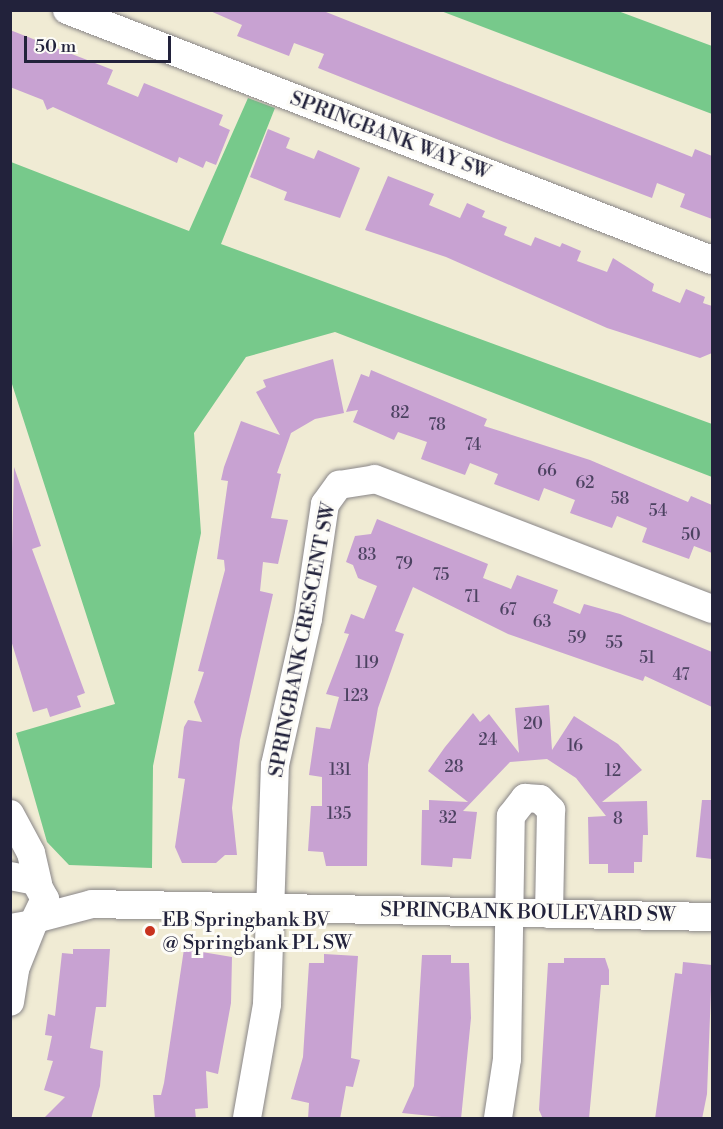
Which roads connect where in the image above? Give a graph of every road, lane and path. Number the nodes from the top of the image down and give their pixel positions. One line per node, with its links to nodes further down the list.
1 (67, 10): 2 (street, SPRINGBANK WAY SW)
2 (712, 260)
3 (712, 609): 8 (street, SPRINGBANK CRESCENT SW)
4 (11, 816): 6 (street)
5 (10, 876): 6 (street, SPRINGBANK BOULEVARD SW)
6 (40, 886): 7 (street, SPRINGBANK BOULEVARD SW); 12 (street)
7 (92, 904): 8 (street, SPRINGBANK BOULEVARD SW); 12 (street, SPRINGBANK BOULEVARD SW)
8 (271, 908): 9 (street, SPRINGBANK BOULEVARD SW); 15 (street, SPRINGBANK CRESCENT SW)
9 (510, 913): 10 (street, SPRINGBANK BOULEVARD SW); 10 (street); 16 (street)
10 (549, 914): 11 (street, SPRINGBANK BOULEVARD SW)
11 (712, 917)
12 (28, 923): 13 (street)
13 (13, 959): 14 (street)
14 (10, 1002)
15 (247, 1119)
16 (498, 1119)

